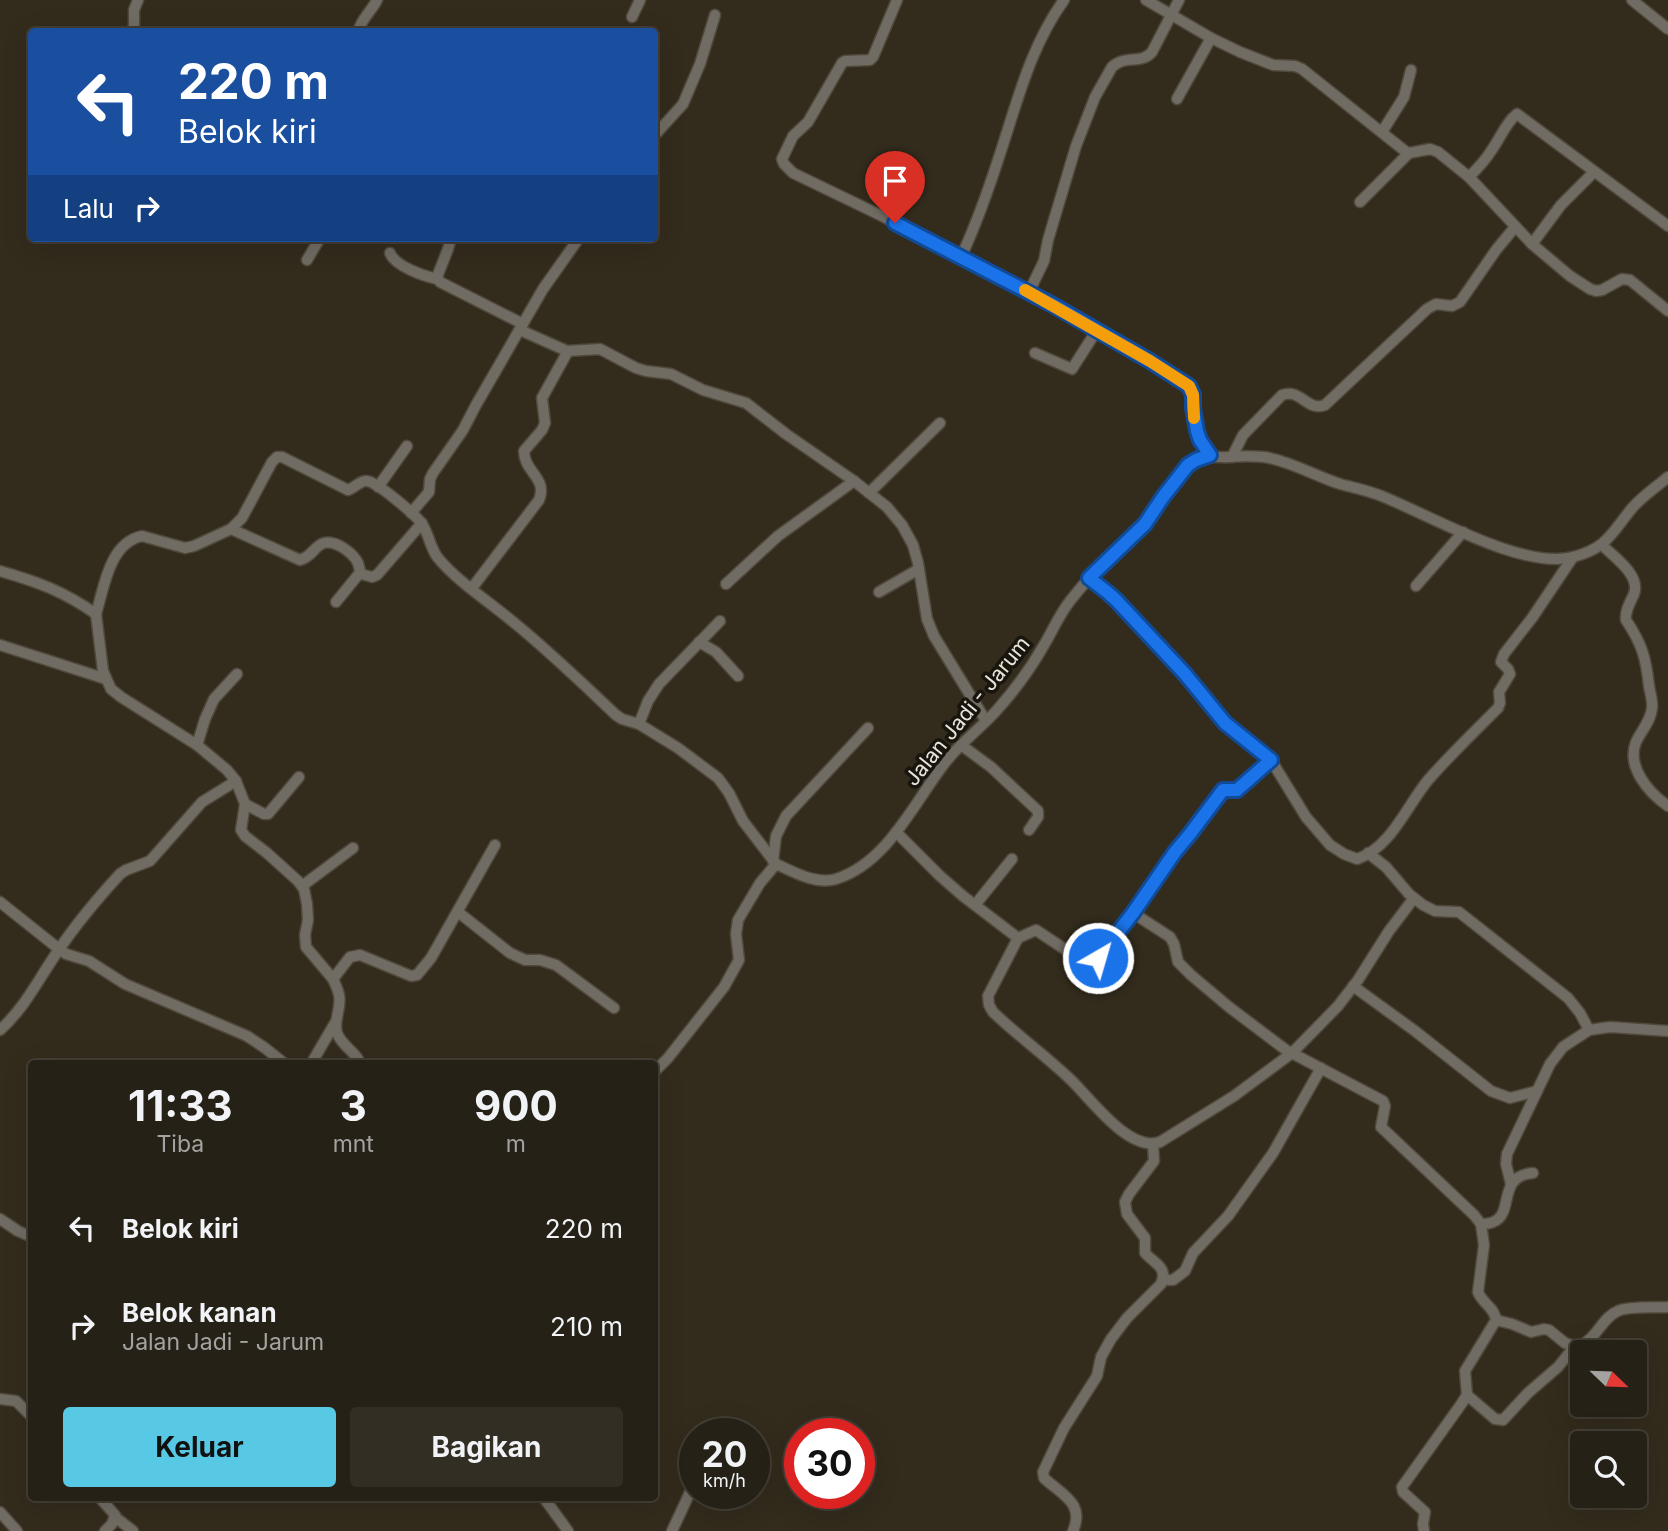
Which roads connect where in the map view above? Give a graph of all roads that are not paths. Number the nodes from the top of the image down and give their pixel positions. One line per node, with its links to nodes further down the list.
1 (138, 0): 13 (street)
2 (377, 0): 14 (street)
3 (640, 0): 12 (street)
4 (897, 0): 32 (street)
5 (1050, 0): 9 (street)
6 (1146, 0): 11 (street)
7 (1180, 0): 11 (street)
8 (1632, 0): 15 (street)
9 (1063, 3): 32 (street)
10 (715, 15): 19 (street)
11 (1172, 15): 16 (street); 35 (street)
12 (632, 17)
13 (134, 28)
14 (359, 28)
15 (1668, 29)
16 (1211, 38): 18 (street); 20 (street)
17 (1410, 70): 20 (street)
18 (1177, 99)
19 (658, 132)
20 (1382, 132): 21 (street)
21 (1409, 153): 23 (street); 24 (street)
22 (1594, 172): 23 (street); 25 (street); 30 (street)
23 (1469, 177): 26 (street)
24 (1360, 202)
25 (1668, 226)
26 (1515, 227): 30 (street); 44 (street)
27 (318, 242): 33 (street)
28 (450, 242): 34 (street)
29 (576, 242): 37 (street)
30 (1532, 244): 36 (street)
31 (390, 253): 34 (street)
32 (961, 257): 35 (street)
33 (307, 260)
34 (437, 279): 37 (street)
35 (1029, 292): 38 (street)
36 (1668, 311)
37 (522, 327): 39 (street); 49 (street)
38 (1097, 330): 40 (street); 43 (street)
39 (568, 351): 46 (street); 61 (street)
40 (1035, 353)
41 (940, 423): 48 (street)
42 (407, 446): 47 (street)
43 (1210, 455): 44 (street); 58 (street, Jalan Jadi - Jarum)
44 (1232, 457): 52 (street)
45 (1668, 477): 53 (street)
46 (854, 481): 48 (street); 59 (street)
47 (378, 486): 49 (street); 51 (street)
48 (869, 493): 55 (street)
49 (411, 513): 50 (street)
50 (422, 523): 57 (street); 61 (street)
51 (231, 529): 57 (street); 64 (street)
52 (1463, 532): 54 (street); 60 (street)
53 (1602, 545): 54 (street); 80 (street)
54 (1573, 557): 85 (street)
55 (919, 569): 62 (street); 71 (street)
56 (0, 571): 64 (street)
57 (361, 574): 63 (street)
58 (1089, 578): 71 (street, Jalan Jadi - Jarum); 76 (street)
59 (726, 584)
60 (1416, 586)
61 (472, 588): 72 (street)
62 (879, 592)
63 (336, 602)
64 (96, 614): 70 (street)
65 (720, 621): 66 (street)
66 (699, 642): 69 (street); 72 (street)
67 (0, 645): 70 (street)
68 (237, 674): 75 (street)
69 (738, 676)
70 (106, 680): 75 (street)
71 (986, 721): 74 (street, Jalan Jadi - Jarum)
72 (639, 724): 87 (street)
73 (868, 728): 87 (street)
74 (961, 745): 81 (street); 82 (street, Jalan Jadi - Jarum)
75 (197, 746): 78 (street)
76 (1271, 760): 85 (street); 93 (street)
77 (299, 777): 79 (street)
78 (236, 781): 79 (street); 95 (street)
79 (245, 804): 88 (street)
80 (1668, 806)
81 (1028, 830)
82 (896, 832): 87 (street, Jalan Jadi - Jarum); 91 (street)
83 (495, 845): 92 (street)
84 (353, 848): 88 (street)
85 (1368, 853): 89 (street)
86 (1012, 859): 91 (street)
87 (774, 863): 107 (street)
88 (302, 886): 96 (street)
89 (1414, 898): 97 (street); 101 (street)
90 (0, 902): 95 (street)
91 (975, 905): 94 (street)
92 (458, 912): 96 (street); 98 (street)
93 (1133, 913): 94 (street); 103 (street)
94 (1018, 937): 110 (street)
95 (59, 949): 100 (street); 104 (street)
96 (333, 979): 99 (street)
97 (1353, 986): 103 (street); 109 (street)
98 (614, 1008)
99 (335, 1023): 105 (street); 106 (street)
100 (0, 1030)
101 (1589, 1030): 102 (street); 109 (street)
102 (1668, 1031)
103 (1292, 1053): 108 (street); 110 (street)
104 (280, 1060)
105 (313, 1060)
106 (357, 1060)
107 (658, 1068)
108 (1321, 1068): 114 (street); 116 (street)
109 (1537, 1091): 112 (street)
110 (1153, 1144): 116 (street)
111 (1533, 1173): 112 (street)
112 (1511, 1184): 114 (street)
113 (0, 1219): 115 (street)
114 (1481, 1224): 118 (street)
115 (28, 1235)
116 (1163, 1278): 135 (street)
117 (1668, 1307): 119 (street)
118 (1496, 1320): 120 (street); 122 (street)
119 (1590, 1340)
120 (1570, 1345)
121 (1570, 1352): 122 (street)
122 (1466, 1395): 136 (street)
123 (0, 1399): 124 (street)
124 (28, 1413)
125 (103, 1501): 129 (street)
126 (546, 1501): 133 (street)
127 (682, 1509): 134 (street)
128 (0, 1512): 130 (street)
129 (115, 1517): 131 (street); 132 (street)
130 (17, 1531)
131 (105, 1531)
132 (133, 1531)
133 (568, 1531)
134 (672, 1531)
135 (1073, 1531)
136 (1424, 1531)

